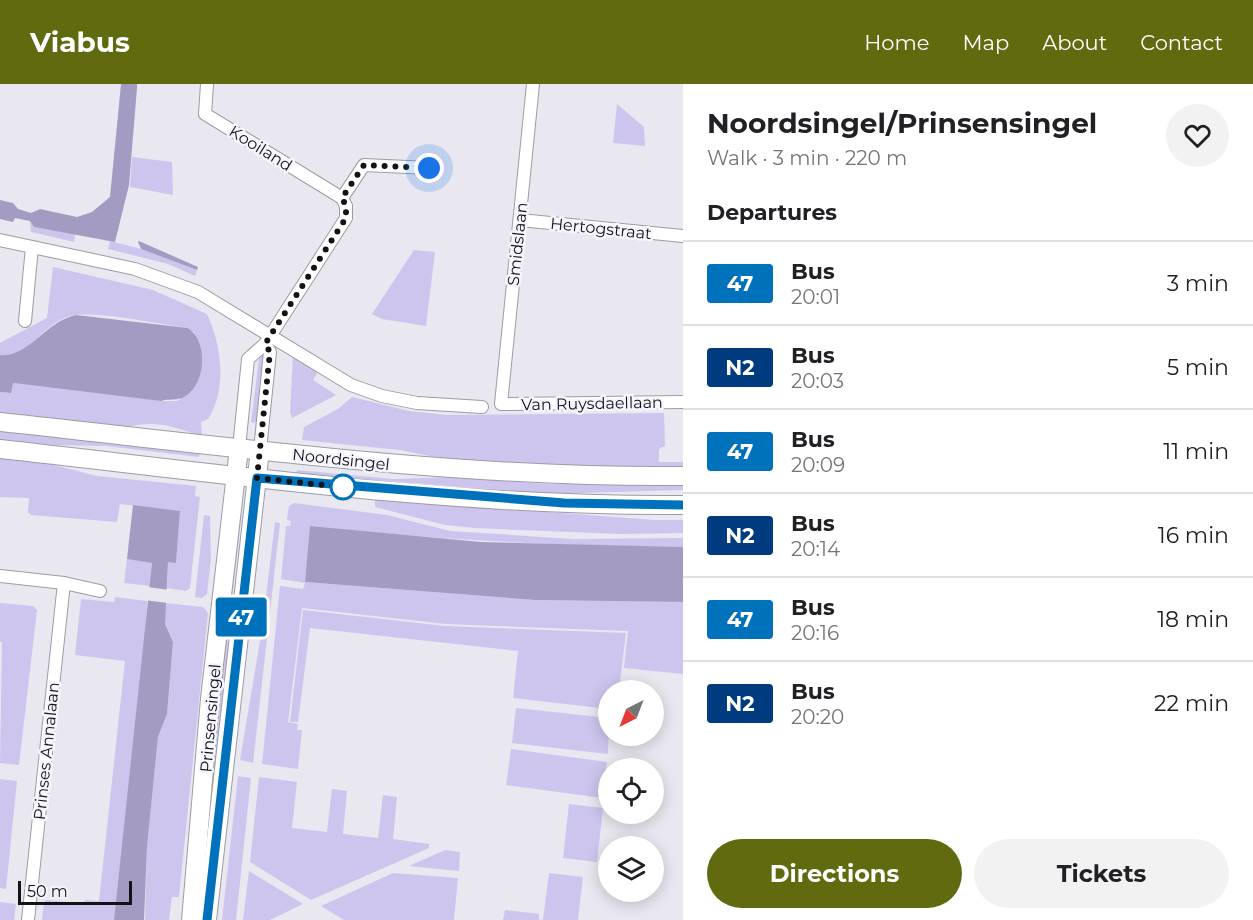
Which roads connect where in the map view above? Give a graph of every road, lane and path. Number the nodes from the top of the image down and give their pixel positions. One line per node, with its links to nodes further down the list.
1 (207, 84): 4 (street, Kooiland)
2 (533, 84): 5 (street, Smidslaan)
3 (429, 168): 4 (street)
4 (342, 198): 10 (street)
5 (520, 220): 6 (street, Hertogstraat); 12 (street, Smidslaan)
6 (683, 236)
7 (0, 240): 8 (street)
8 (32, 247): 9 (street); 10 (street)
9 (25, 321)
10 (268, 340): 13 (street); 15 (street, Prinsensingel); 17 (street, Prinsensingel)
11 (683, 402): 12 (street, Van Ruysdaellaan)
12 (501, 404)
13 (482, 407)
14 (0, 422): 15 (main road, Noordsingel)
15 (239, 448): 17 (main road, Noordsingel); 18 (main road, Prinsensingel)
16 (0, 449): 18 (main road, Noordsingel)
17 (260, 450): 19 (main road, Noordsingel); 20 (main road, Prinsensingel)
18 (236, 476): 20 (main road, Noordsingel); 26 (main road, Prinsensingel)
19 (683, 476)
20 (257, 478): 21 (main road, Noordsingel); 27 (main road, Prinsensingel)
21 (683, 505)
22 (0, 576): 23 (street)
23 (64, 583): 24 (street); 25 (street, Prinses Annalaan)
24 (100, 591)
25 (28, 920)
26 (191, 920)
27 (207, 920)

